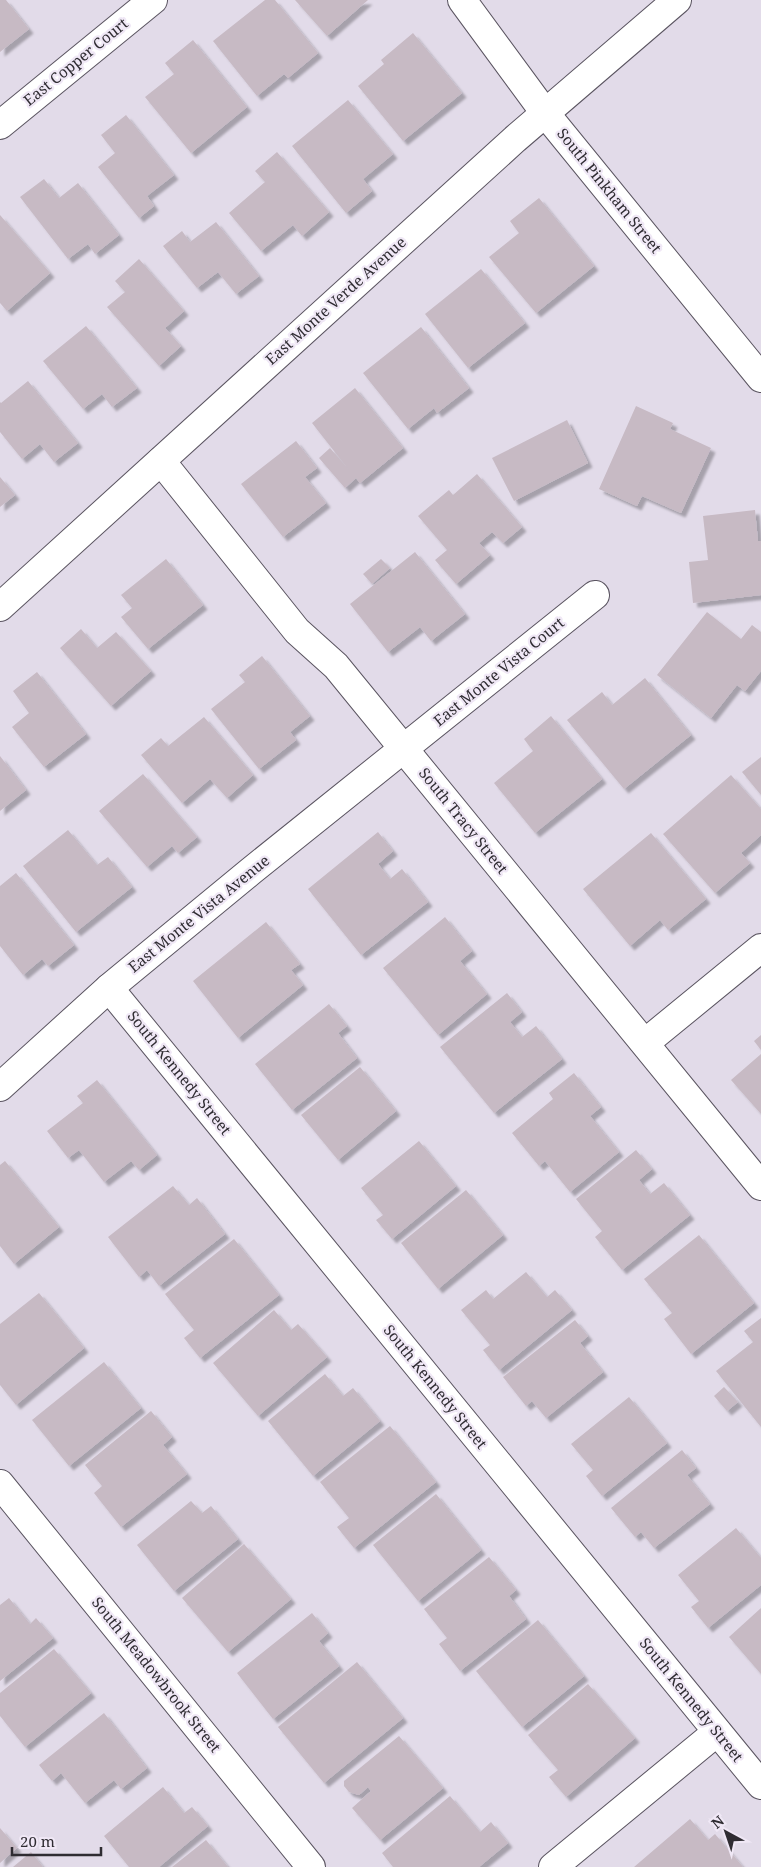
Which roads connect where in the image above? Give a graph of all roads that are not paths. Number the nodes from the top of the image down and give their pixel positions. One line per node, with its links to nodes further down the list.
1 (153, 0): 5 (street, East Copper Court)
2 (462, 0): 4 (street, South Pinkham Street)
3 (677, 0): 4 (street, East Monte Verde Avenue)
4 (545, 113): 6 (street, South Pinkham Street); 7 (street, East Monte Verde Avenue)
5 (0, 125)
6 (761, 378)
7 (161, 461): 9 (street, East Monte Verde Avenue); 10 (street, South Tracy Street)
8 (595, 595): 10 (street, East Monte Vista Court)
9 (0, 607)
10 (403, 749): 12 (street, East Monte Vista Avenue); 13 (street, South Tracy Street)
11 (761, 948): 13 (street)
12 (109, 988): 14 (street, East Monte Vista Avenue); 17 (street, South Kennedy Street)
13 (645, 1043): 15 (street, South Tracy Street)
14 (0, 1087)
15 (761, 1186)
16 (0, 1484): 19 (street, South Meadowbrook Street)
17 (718, 1732): 18 (street, South Kennedy Street); 20 (street)
18 (761, 1786)
19 (311, 1867)
20 (554, 1867)

